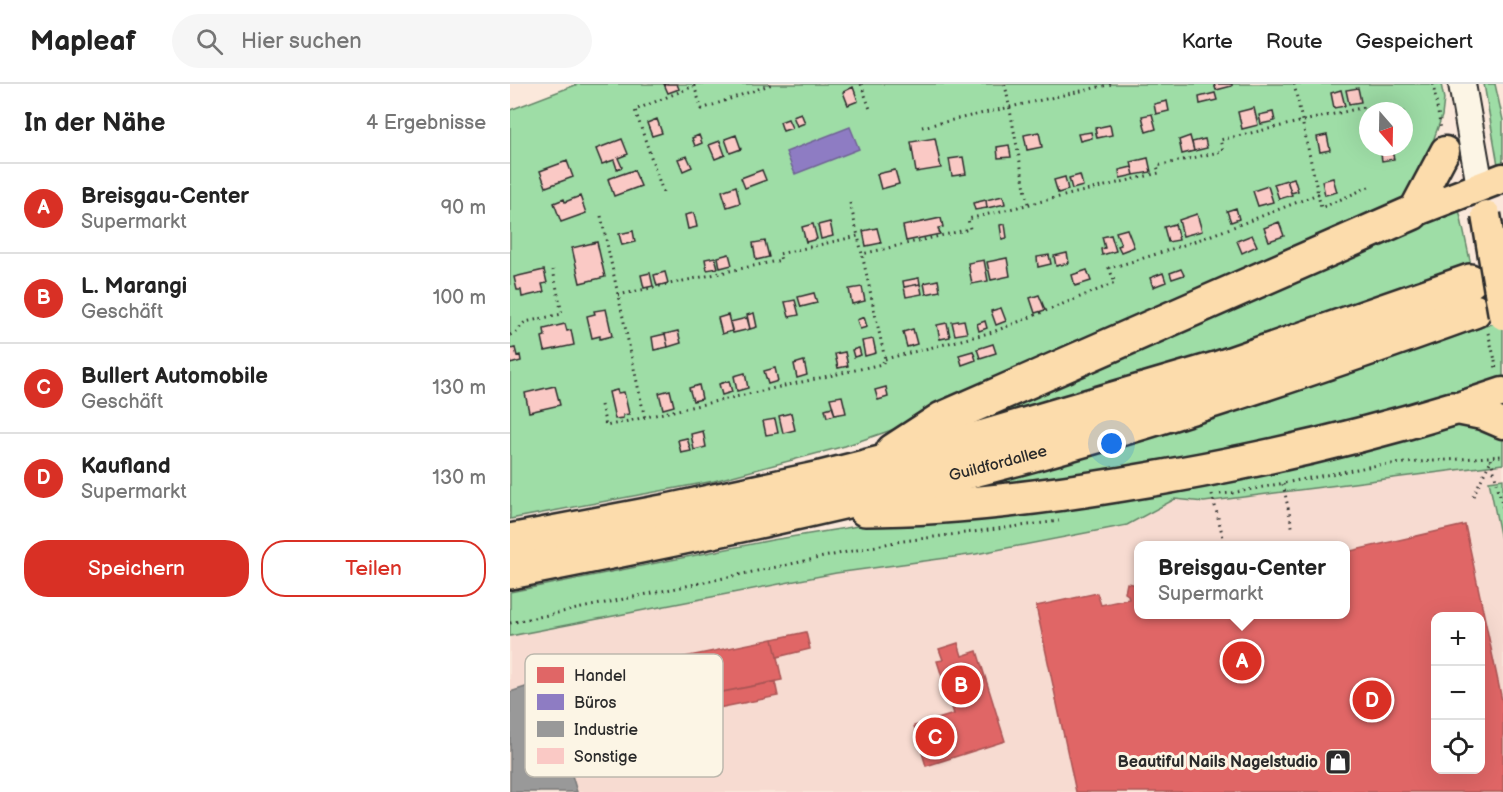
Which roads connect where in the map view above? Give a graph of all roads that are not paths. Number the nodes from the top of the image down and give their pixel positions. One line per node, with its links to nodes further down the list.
1 (1462, 84): 2 (street)
2 (1466, 113): 3 (street); 4 (street)
3 (1445, 151): 5 (main road)
4 (1492, 182): 5 (main road); 6 (main road, bridge)
5 (1412, 213): 10 (highway)
6 (1482, 302): 10 (highway, Guildfordallee); 11 (highway, Guildfordallee)
7 (1503, 392): 8 (main road)
8 (1452, 409): 9 (main road); 11 (highway)
9 (1503, 424)
10 (872, 465): 12 (highway, Guildfordallee)
11 (818, 508): 13 (highway, Guildfordallee)
12 (510, 541)
13 (510, 572)

